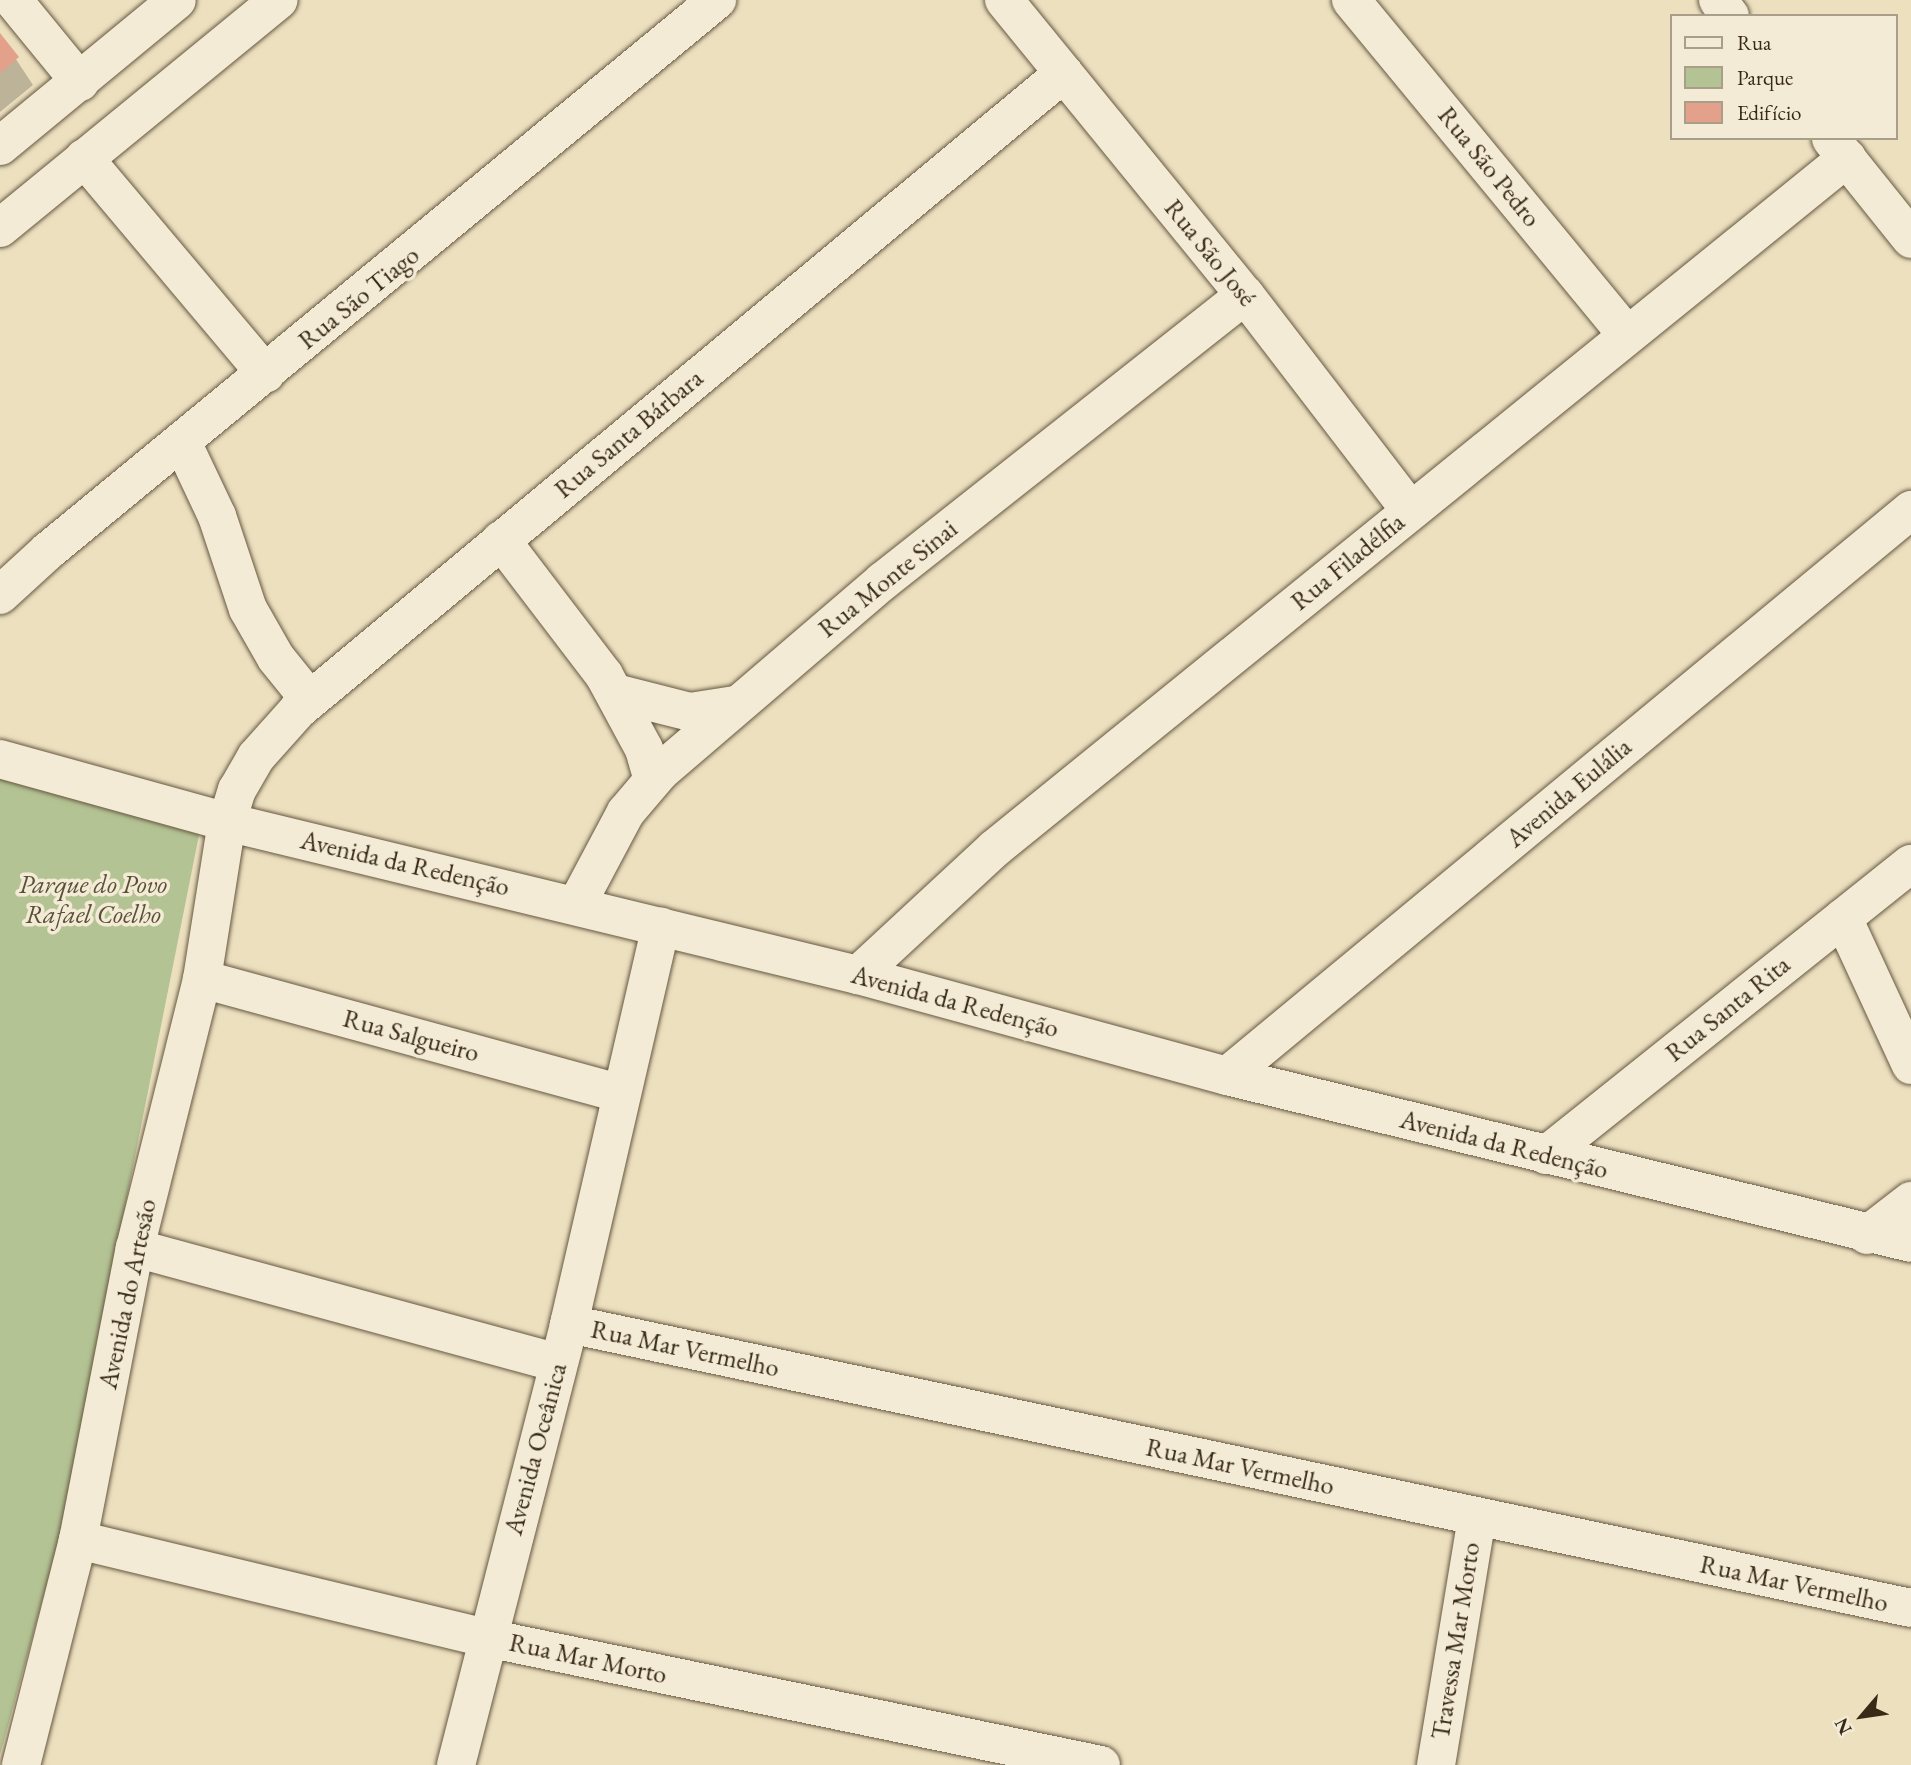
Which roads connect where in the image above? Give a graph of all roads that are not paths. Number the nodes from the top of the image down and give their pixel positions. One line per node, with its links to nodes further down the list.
1 (13, 0): 10 (street)
2 (177, 0): 10 (street)
3 (279, 0): 13 (street)
4 (716, 0): 18 (street, Rua São Tiago)
5 (1003, 0): 9 (street, Rua São José)
6 (1351, 0): 17 (street, Rua São Pedro)
7 (1718, 0): 8 (street)
8 (1729, 14)
9 (1064, 73): 16 (street, Rua São José); 22 (street, Rua Santa Bárbara)
10 (80, 82): 11 (street)
11 (0, 146)
12 (1838, 148): 15 (street); 17 (street, Rua Filadélfia)
13 (85, 158): 14 (street); 18 (street)
14 (0, 228)
15 (1911, 239)
16 (1245, 295): 20 (street, Rua São José); 26 (street, Rua Monte Sinai)
17 (1627, 335): 20 (street, Rua Filadélfia)
18 (266, 374): 19 (street, Rua São Tiago)
19 (182, 442): 23 (street, Rua São Tiago); 25 (street)
20 (1411, 511): 34 (street, Rua Filadélfia)
21 (1907, 522): 37 (street, Avenida Eulália)
22 (501, 540): 24 (street); 25 (street, Rua Santa Bárbara)
23 (0, 595)
24 (615, 693): 26 (street); 28 (street)
25 (310, 700): 29 (street, Rua Santa Bárbara)
26 (736, 705): 28 (street, Rua Monte Sinai)
27 (0, 759): 29 (street, Avenida da Redenção)
28 (653, 780): 31 (street, Rua Monte Sinai)
29 (227, 822): 31 (street, Avenida da Redenção); 35 (street, Avenida do Artesão)
30 (1911, 864): 32 (street, Rua Santa Rita)
31 (577, 904): 33 (street, Avenida da Redenção)
32 (1843, 918): 36 (street); 39 (street, Rua Santa Rita)
33 (661, 927): 34 (street, Avenida da Redenção); 38 (street, Avenida Oceânica)
34 (858, 975): 37 (street, Avenida da Redenção)
35 (202, 979): 38 (street, Rua Salgueiro); 43 (street, Avenida do Artesão)
36 (1911, 1065)
37 (1227, 1076): 39 (street, Avenida da Redenção)
38 (620, 1093): 44 (street, Avenida Oceânica)
39 (1546, 1155): 41 (street, Avenida da Redenção)
40 (1911, 1201): 41 (street)
41 (1867, 1235): 42 (street, Avenida da Redenção)
42 (1911, 1244)
43 (135, 1248): 45 (street, Rua Mar Vermelho); 47 (street, Avenida do Artesão)
44 (569, 1324): 45 (street, Avenida Oceânica); 46 (street, Rua Mar Vermelho)
45 (558, 1363): 49 (street, Avenida Oceânica)
46 (1477, 1518): 48 (street, Rua Mar Vermelho); 53 (street, Travessa Mar Morto)
47 (78, 1540): 49 (street, Rua Mar Morto); 50 (street, Avenida do Artesão)
48 (1911, 1608)
49 (487, 1638): 51 (street, Avenida Oceânica); 52 (street, Rua Mar Morto)
50 (21, 1765)
51 (456, 1765)
52 (1101, 1765)
53 (1436, 1765)

